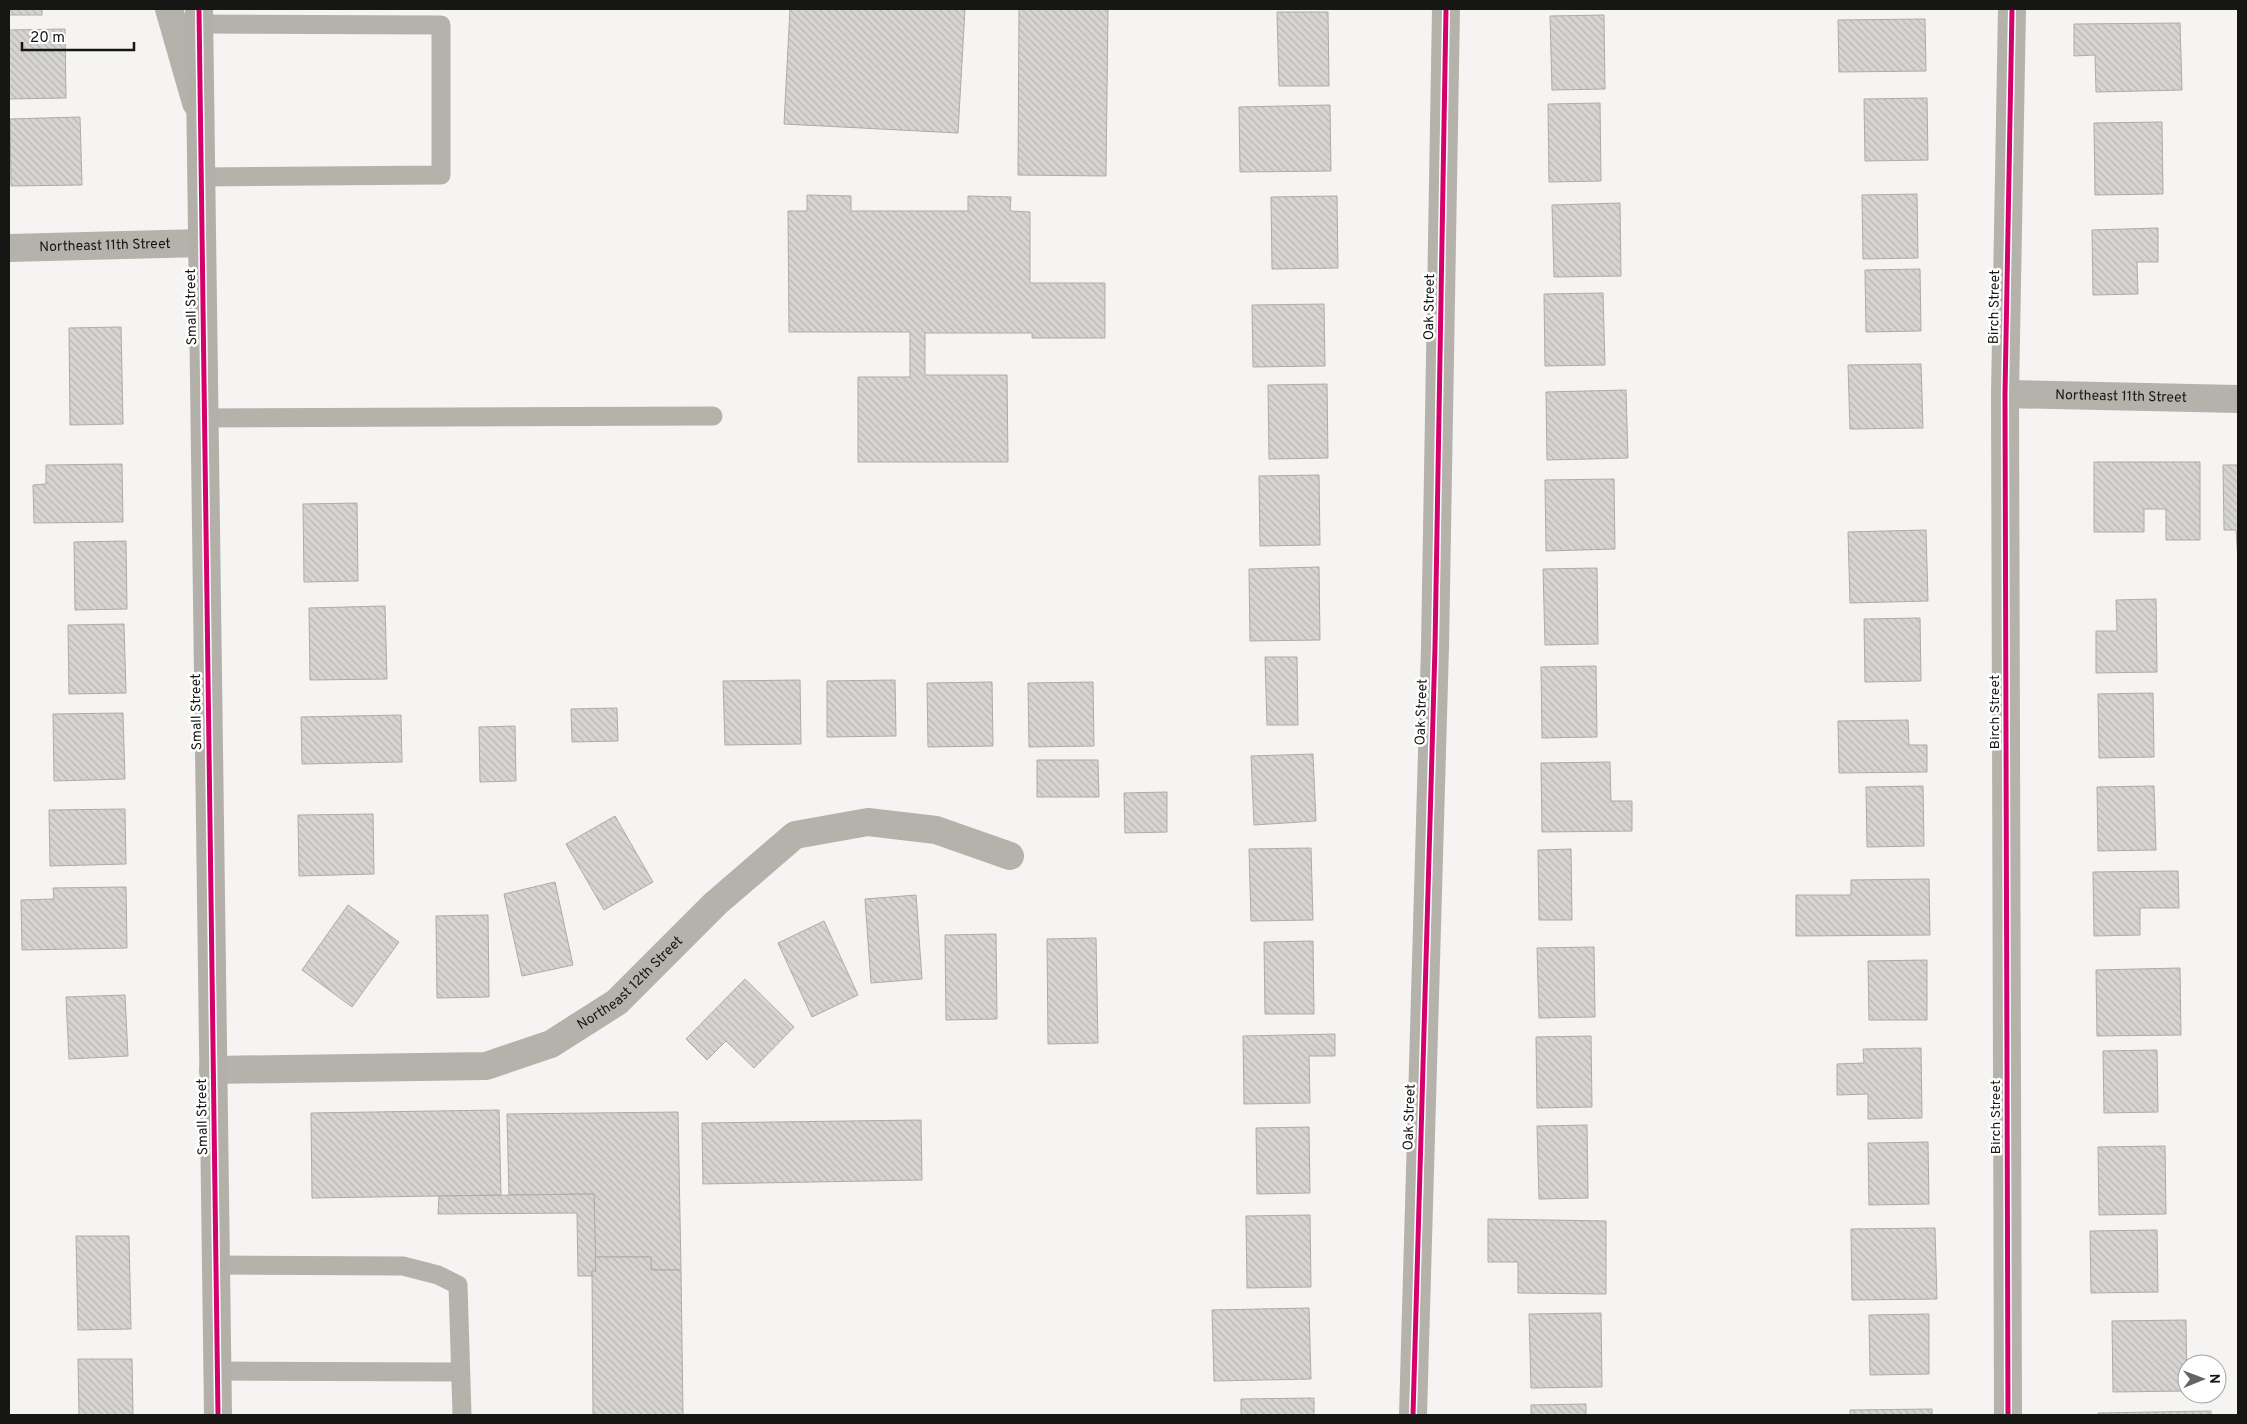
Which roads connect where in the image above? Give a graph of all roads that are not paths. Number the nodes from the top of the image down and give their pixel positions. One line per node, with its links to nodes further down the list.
1 (169, 9): 5 (street)
2 (1446, 9): 20 (street, Oak Street)
3 (2012, 9): 9 (street, Birch Street)
4 (199, 16): 5 (street, Small Street); 6 (lane)
5 (200, 120): 6 (street, Small Street)
6 (202, 177): 7 (street, Small Street)
7 (202, 243): 8 (street, Northeast 11th Street); 12 (street, Small Street)
8 (9, 248)
9 (2005, 394): 10 (street, Northeast 11th Street); 21 (street, Birch Street)
10 (2238, 399)
11 (712, 416): 12 (lane)
12 (204, 418): 14 (street, Small Street)
13 (1010, 856): 14 (street, Northeast 12th Street)
14 (213, 1070): 15 (street, Small Street)
15 (216, 1265): 16 (street, Small Street); 17 (lane)
16 (218, 1371): 17 (lane); 18 (street, Small Street)
17 (460, 1372): 19 (lane)
18 (218, 1415)
19 (462, 1415)
20 (1413, 1415)
21 (2008, 1415)

